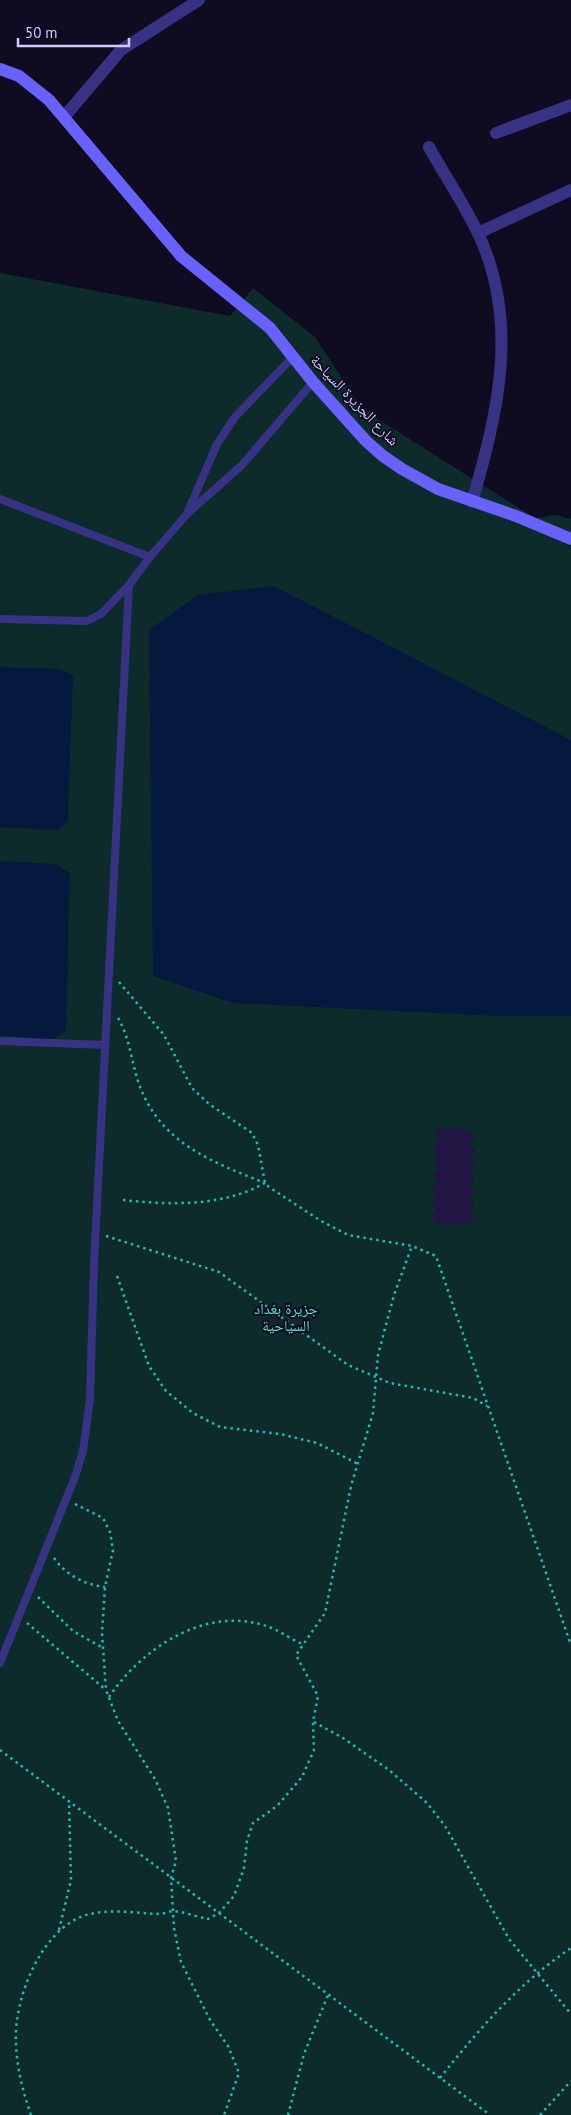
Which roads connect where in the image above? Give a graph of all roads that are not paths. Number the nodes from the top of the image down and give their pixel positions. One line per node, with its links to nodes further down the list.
1 (200, 0): 4 (street)
2 (0, 69): 4 (street, شارع الجزيرة السياحة)
3 (571, 106): 5 (street)
4 (65, 116): 9 (street, شارع الجزيرة السياحة)
5 (496, 133)
6 (429, 147): 8 (street)
7 (571, 190): 8 (street)
8 (478, 233): 12 (street)
9 (292, 358): 10 (street, شارع الجزيرة السياحة); 13 (lane)
10 (313, 382): 12 (street, شارع الجزيرة السياحة); 13 (lane)
11 (0, 499): 15 (lane)
12 (472, 502): 14 (street, شارع الجزيرة السياحة)
13 (187, 514): 15 (lane)
14 (571, 539)
15 (150, 557): 16 (lane)
16 (130, 585): 17 (lane); 19 (lane)
17 (0, 619)
18 (0, 1041): 19 (lane)
19 (105, 1044): 20 (lane)
20 (0, 1663)

